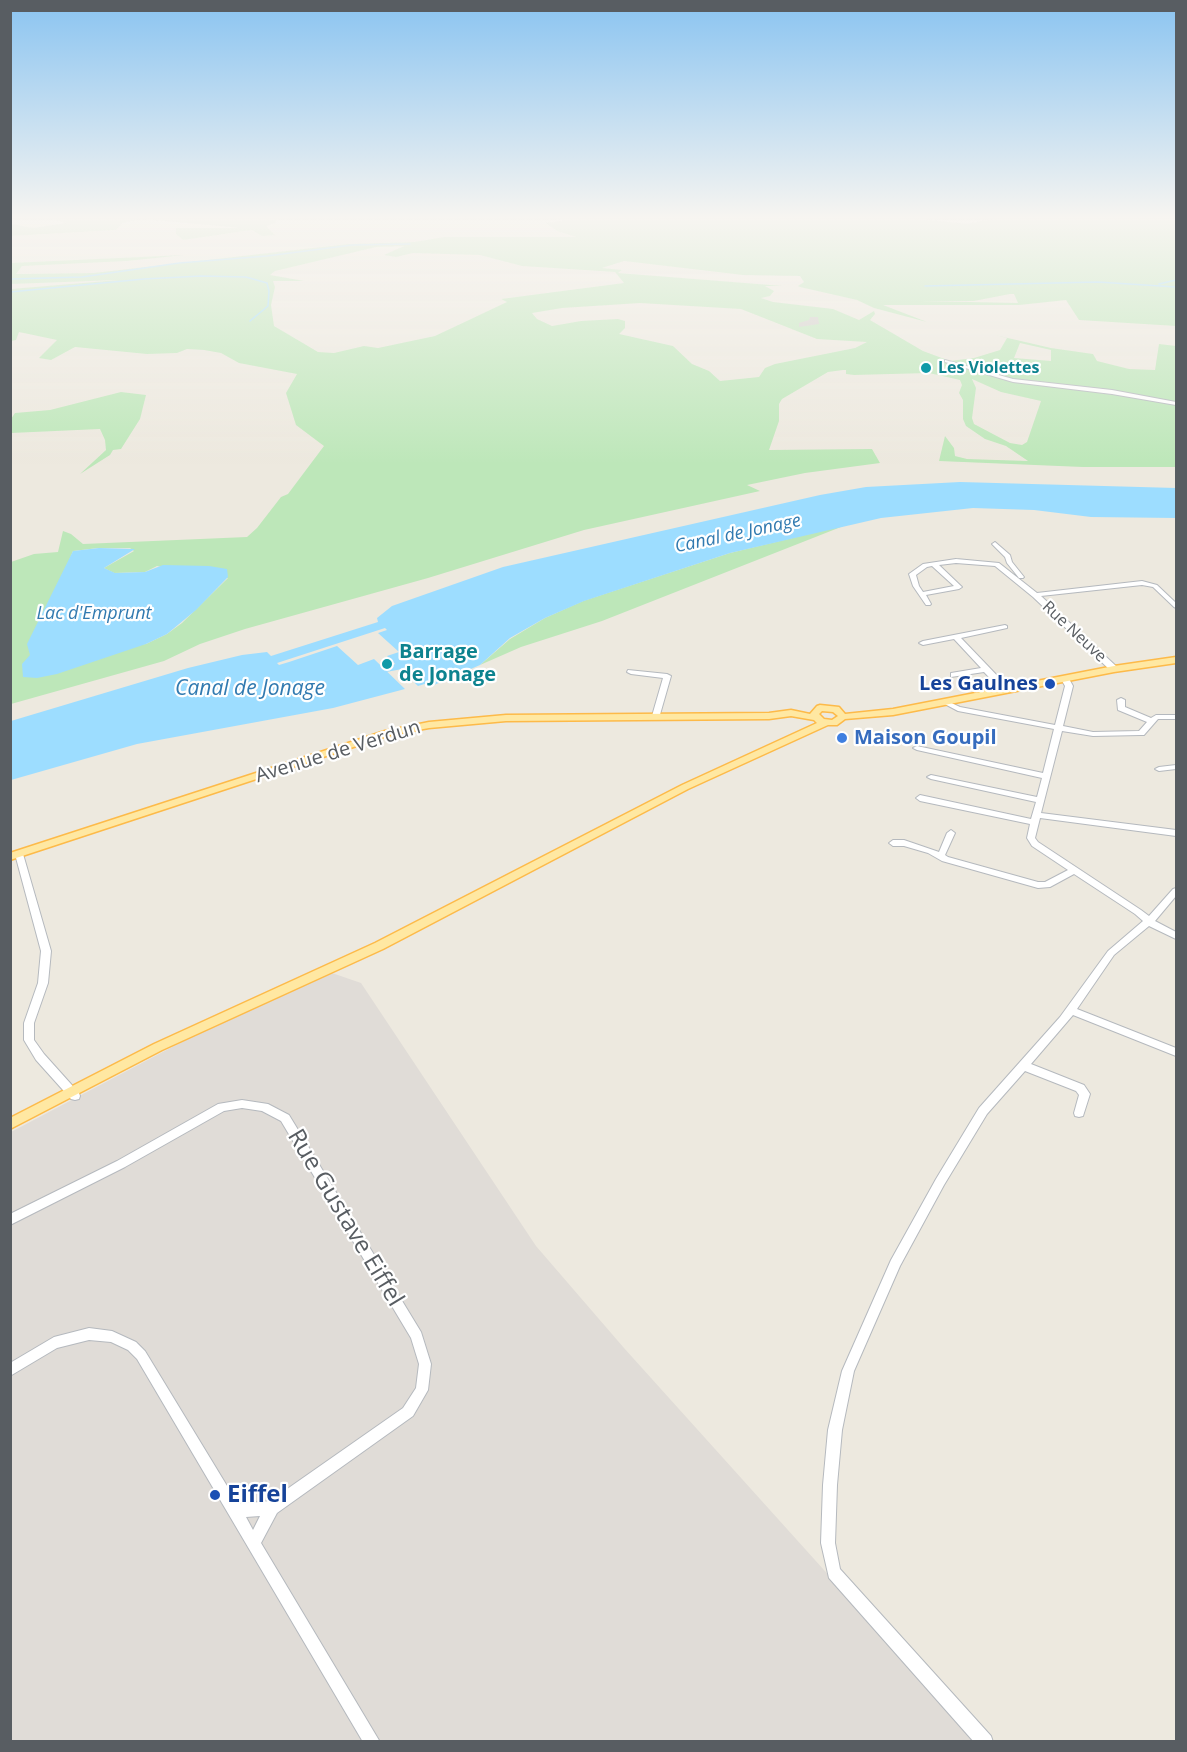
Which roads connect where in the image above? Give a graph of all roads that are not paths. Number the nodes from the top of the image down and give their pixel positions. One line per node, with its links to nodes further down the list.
1 (947, 361): 2 (street)
2 (1176, 404)
3 (995, 544): 6 (street, Rue Neuve)
4 (934, 564): 5 (street); 5 (street); 6 (street, Rue Neuve)
5 (921, 594): 7 (street)
6 (1034, 595): 8 (street); 14 (street, Rue Neuve)
7 (928, 604)
8 (1176, 606)
9 (1005, 627): 10 (street)
10 (956, 637): 11 (street); 13 (street)
11 (923, 643)
12 (1176, 660): 14 (main road)
13 (986, 669): 16 (street); 18 (street)
14 (1114, 669): 17 (main road)
15 (631, 672): 22 (street)
16 (954, 675)
17 (1065, 678): 18 (main road); 26 (street)
18 (1006, 690): 20 (main road)
19 (1121, 700): 25 (street)
20 (940, 703): 21 (main road); 26 (street)
21 (842, 715): 24 (main road); 24 (main road, Avenue de Verdun)
22 (656, 716): 24 (main road, Avenue de Verdun); 39 (main road, Avenue de Verdun)
23 (1176, 717): 25 (street)
24 (819, 718): 47 (main road)
25 (1152, 721): 26 (street)
26 (1059, 728): 30 (street)
27 (917, 748): 30 (street)
28 (1176, 767): 29 (street)
29 (1159, 769)
30 (1046, 776): 33 (street)
31 (931, 777): 33 (street)
32 (920, 798): 34 (street)
33 (1040, 800): 34 (street)
34 (1034, 819): 36 (street); 40 (street)
35 (951, 833): 38 (street)
36 (1176, 833)
37 (893, 843): 38 (street)
38 (938, 855): 40 (street)
39 (15, 856): 47 (street)
40 (1075, 870): 42 (street)
41 (1176, 891): 42 (street)
42 (1149, 922): 43 (street); 44 (street)
43 (1176, 936)
44 (1070, 1010): 45 (street); 46 (street)
45 (1176, 1052)
46 (1024, 1066): 48 (street); 56 (street)
47 (73, 1094): 49 (main road)
48 (1079, 1113)
49 (10, 1124)
50 (10, 1220): 52 (street, Rue Gustave Eiffel)
51 (10, 1370): 53 (street)
52 (272, 1508): 53 (street); 54 (street)
53 (235, 1511): 54 (street)
54 (254, 1543): 55 (street)
55 (372, 1742)
56 (985, 1742)

